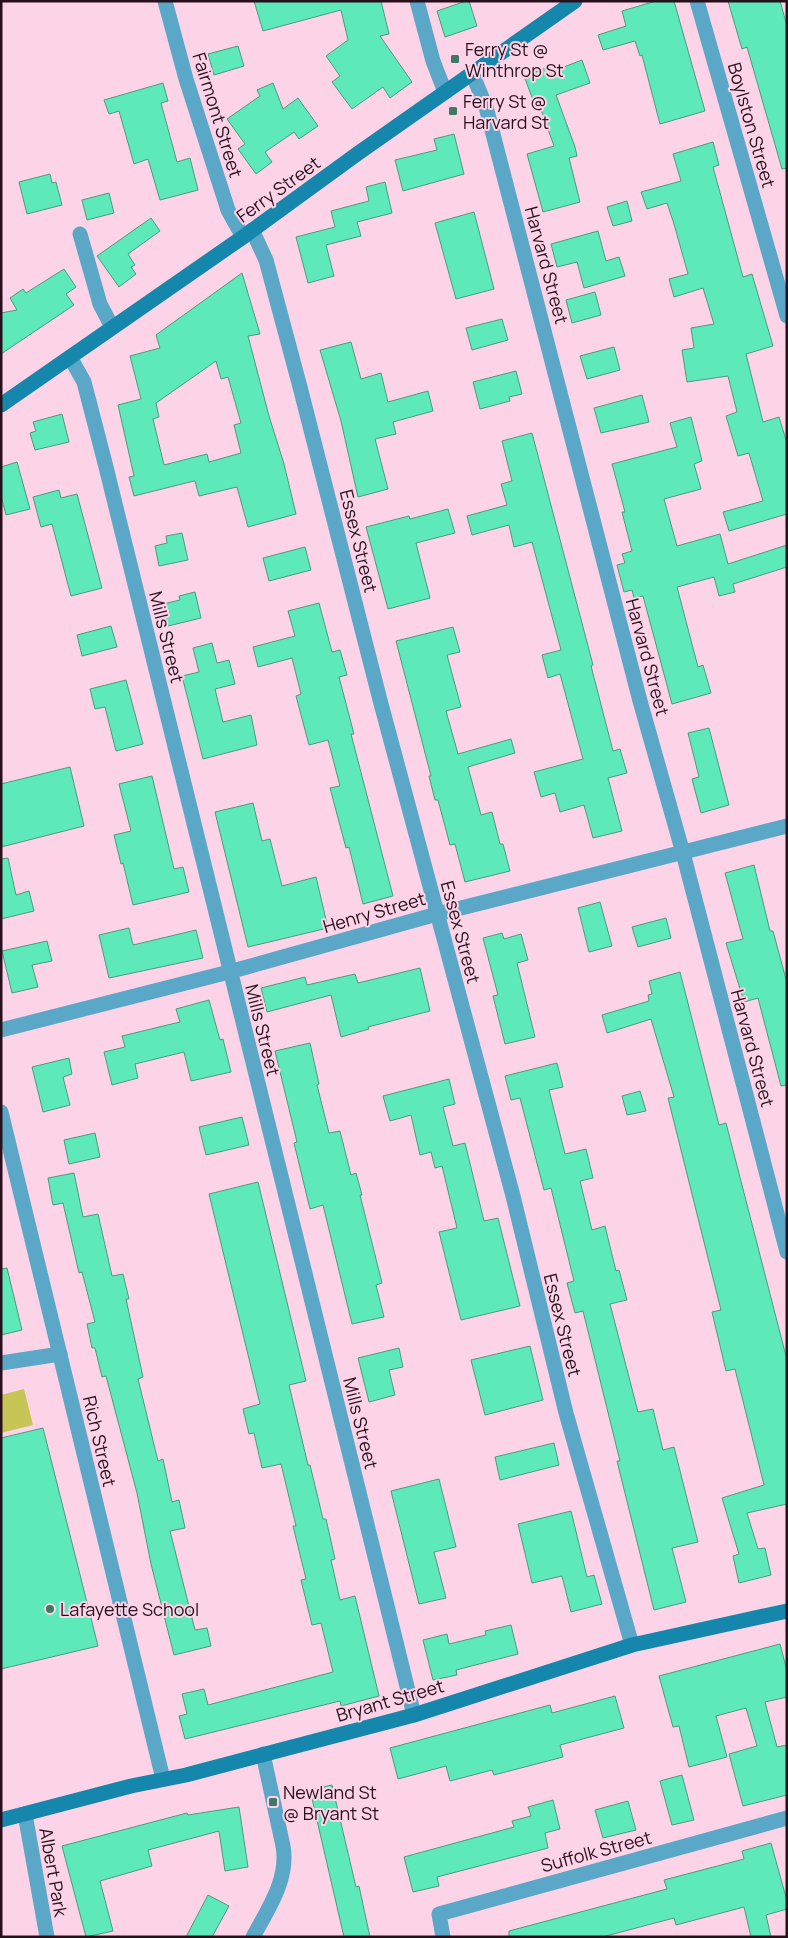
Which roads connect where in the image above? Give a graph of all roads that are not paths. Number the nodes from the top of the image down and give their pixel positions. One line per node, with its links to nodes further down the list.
1 (165, 1): 8 (street, Fairmont Street)
2 (417, 1): 6 (street)
3 (575, 1): 5 (main road, Ferry Street)
4 (697, 1): 9 (street, Boylston Street)
5 (472, 73): 6 (main road, Ferry Street); 14 (street, Harvard Street)
6 (445, 92): 8 (main road, Ferry Street)
7 (80, 234): 10 (street)
8 (248, 234): 10 (main road, Ferry Street); 15 (street, Essex Street)
9 (787, 316)
10 (112, 327): 11 (main road, Ferry Street)
11 (70, 357): 12 (main road, Ferry Street); 16 (street, Mills Street)
12 (1, 405)
13 (787, 826): 14 (street, Henry Street)
14 (683, 853): 15 (street, Henry Street); 19 (street, Harvard Street)
15 (437, 914): 16 (street, Henry Street); 23 (street, Essex Street)
16 (229, 972): 17 (street, Henry Street); 24 (street, Mills Street)
17 (1, 1030)
18 (1, 1112): 20 (street, Rich Street)
19 (787, 1252)
20 (60, 1354): 21 (street); 26 (street, Rich Street)
21 (1, 1364)
22 (787, 1611): 23 (main road, Bryant Street)
23 (632, 1645): 24 (main road, Bryant Street)
24 (414, 1715): 25 (main road, Bryant Street)
25 (262, 1754): 26 (main road, Bryant Street); 31 (street)
26 (163, 1779): 27 (main road, Bryant Street)
27 (25, 1814): 29 (main road, Bryant Street); 30 (street, Albert Park)
28 (787, 1818): 32 (street, Suffolk Street)
29 (1, 1820)
30 (47, 1937)
31 (253, 1937)
32 (443, 1937)

